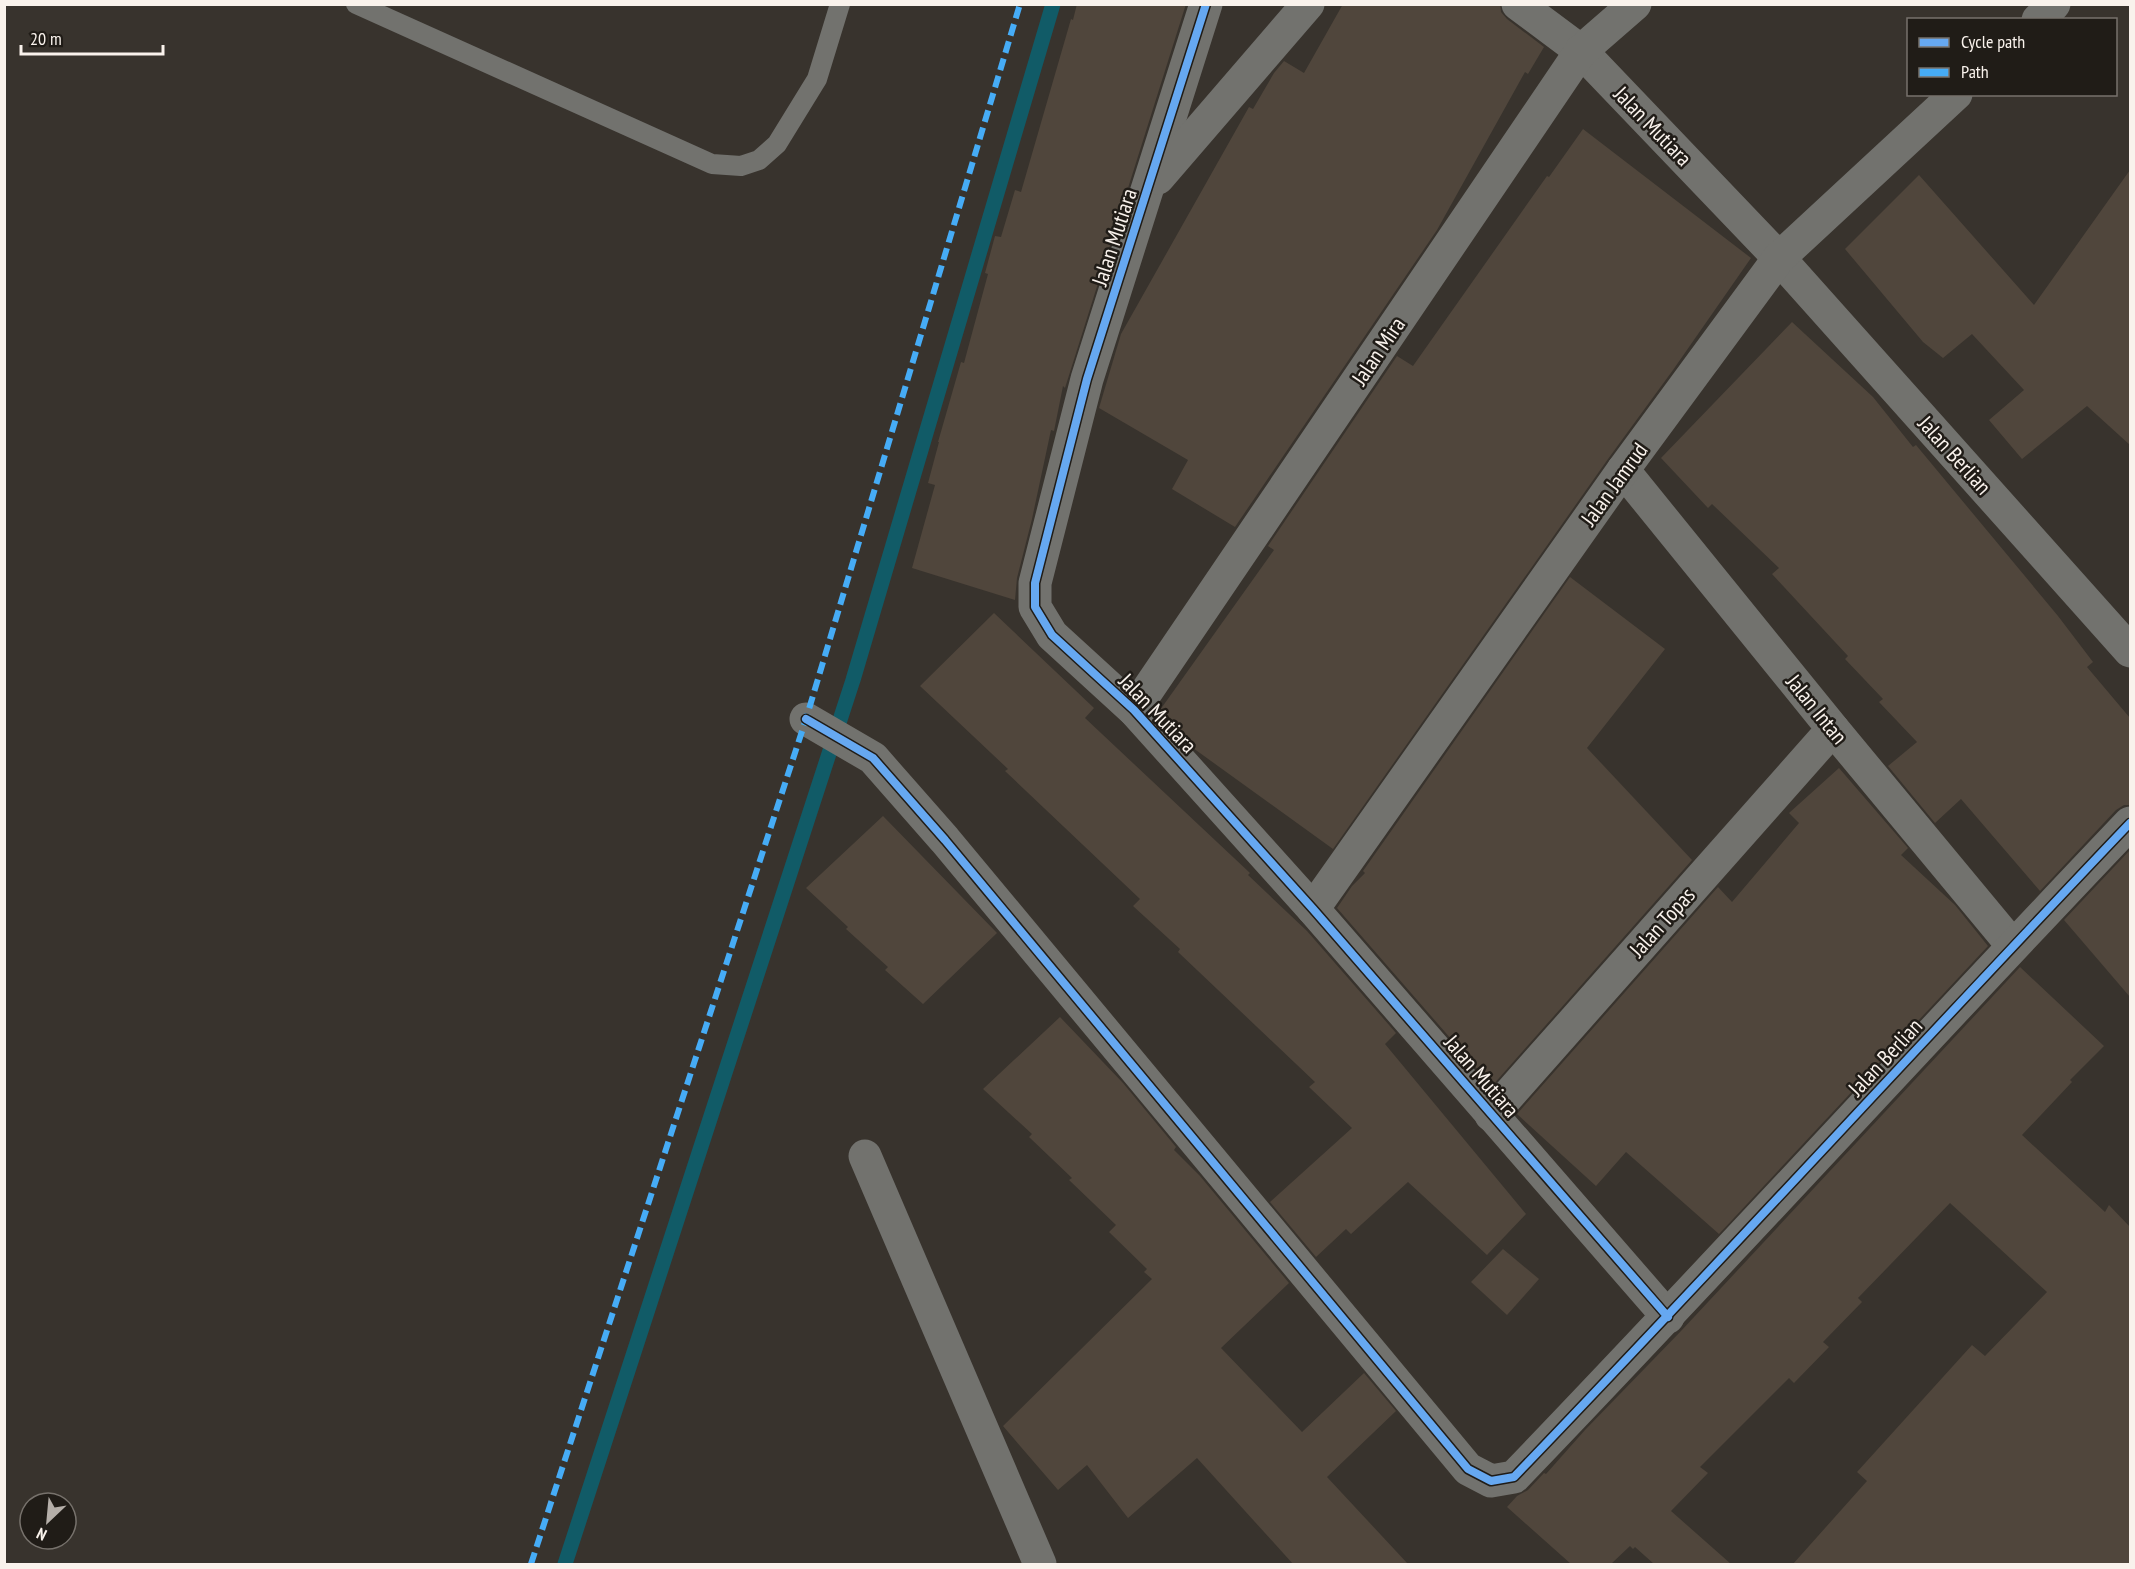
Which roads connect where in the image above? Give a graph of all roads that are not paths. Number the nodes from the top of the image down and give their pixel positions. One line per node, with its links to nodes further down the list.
1 (356, 4): 2 (lane)
2 (840, 4)
3 (1206, 4): 11 (street, Jalan Mutiara)
4 (1308, 4): 11 (street, Jalan Mutiara)
5 (1518, 4): 9 (street, Jalan Mutiara)
6 (1635, 4): 9 (street, Jalan Mira)
7 (2054, 4): 8 (street)
8 (2040, 18)
9 (1581, 51): 12 (street, Jalan Mutiara); 15 (street, Jalan Mira)
10 (1954, 96): 12 (street, Jalan Jamrud)
11 (1150, 187): 15 (street, Jalan Mutiara)
12 (1779, 258): 13 (street, Jalan Jamrud); 14 (street, Jalan Berlian)
13 (1623, 470): 17 (street, Jalan Intan); 19 (street, Jalan Jamrud)
14 (2130, 651)
15 (1134, 710): 19 (street, Jalan Mutiara)
16 (810, 721): 23 (street, Jalan Berlian)
17 (1833, 729): 20 (street, Jalan Intan); 21 (street, Jalan Topas)
18 (2130, 823): 20 (street, Jalan Berlian)
19 (1313, 909): 21 (street, Jalan Mutiara)
20 (2013, 946): 23 (street, Jalan Berlian)
21 (1491, 1115): 23 (street, Jalan Mutiara)
22 (865, 1156): 24 (street)
23 (1668, 1317)
24 (1035, 1554)

